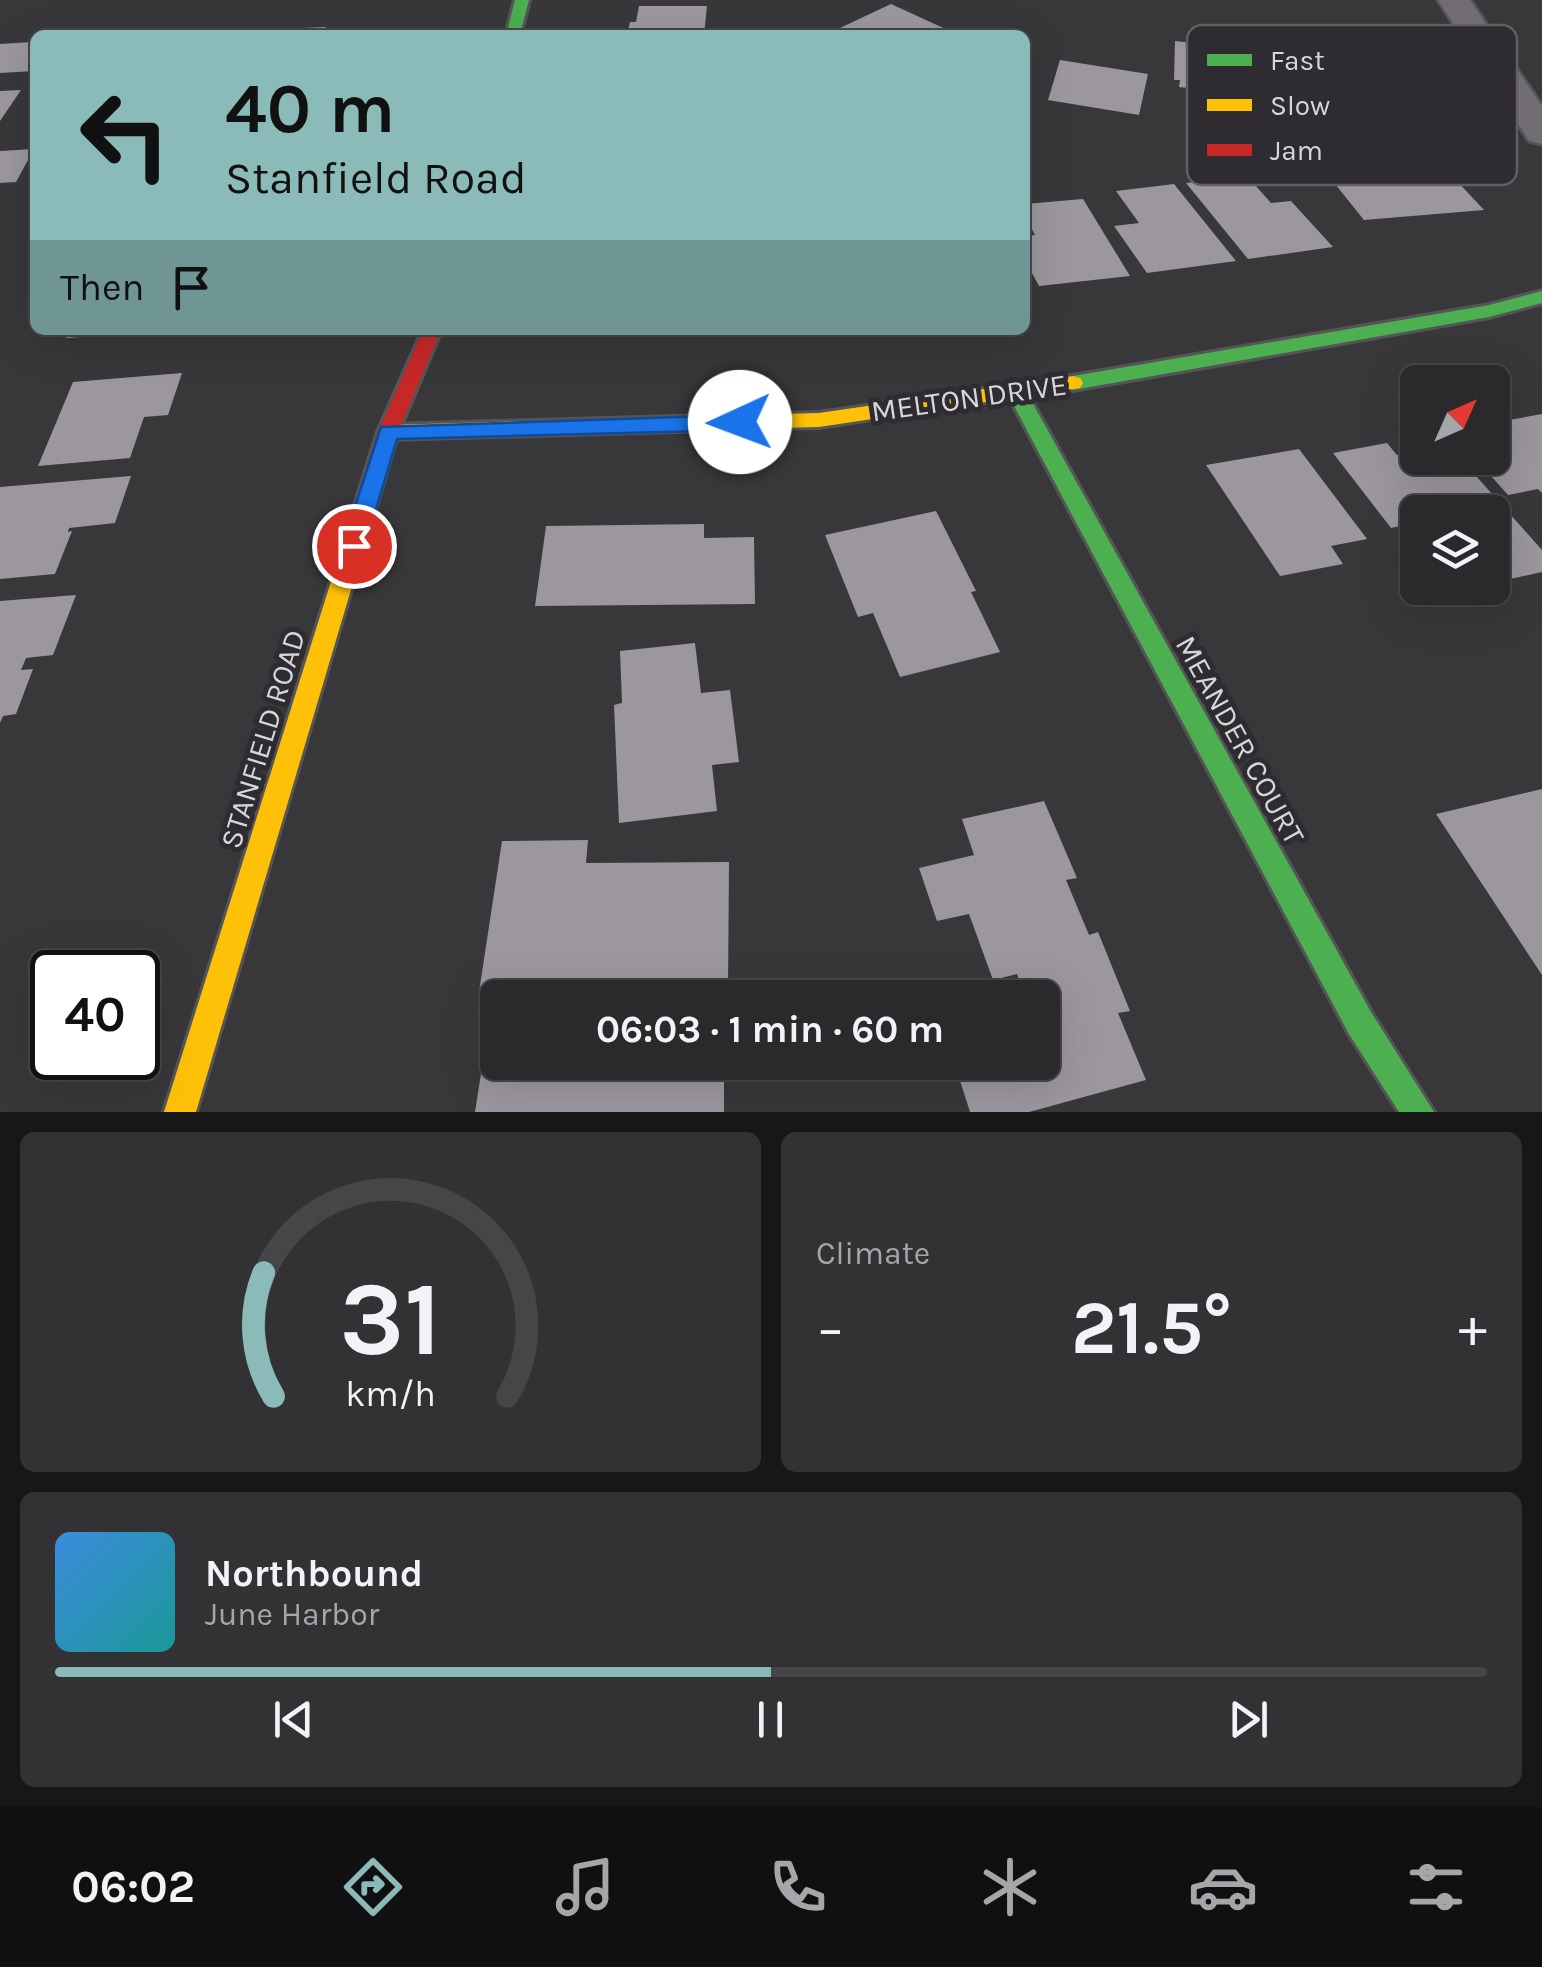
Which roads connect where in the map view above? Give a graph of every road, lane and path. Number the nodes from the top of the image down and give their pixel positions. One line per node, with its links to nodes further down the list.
1 (522, 0): 4 (street)
2 (1454, 0): 3 (street)
3 (1470, 25)
4 (514, 30)
5 (1517, 96): 6 (street)
6 (1542, 134)
7 (1542, 298): 9 (street, MELTON DRIVE)
8 (430, 335): 10 (street, STANFIELD ROAD)
9 (1017, 393): 10 (street, MELTON DRIVE); 12 (street, MEANDER COURT)
10 (388, 432): 11 (street, STANFIELD ROAD)
11 (180, 1112)
12 (1418, 1112)

